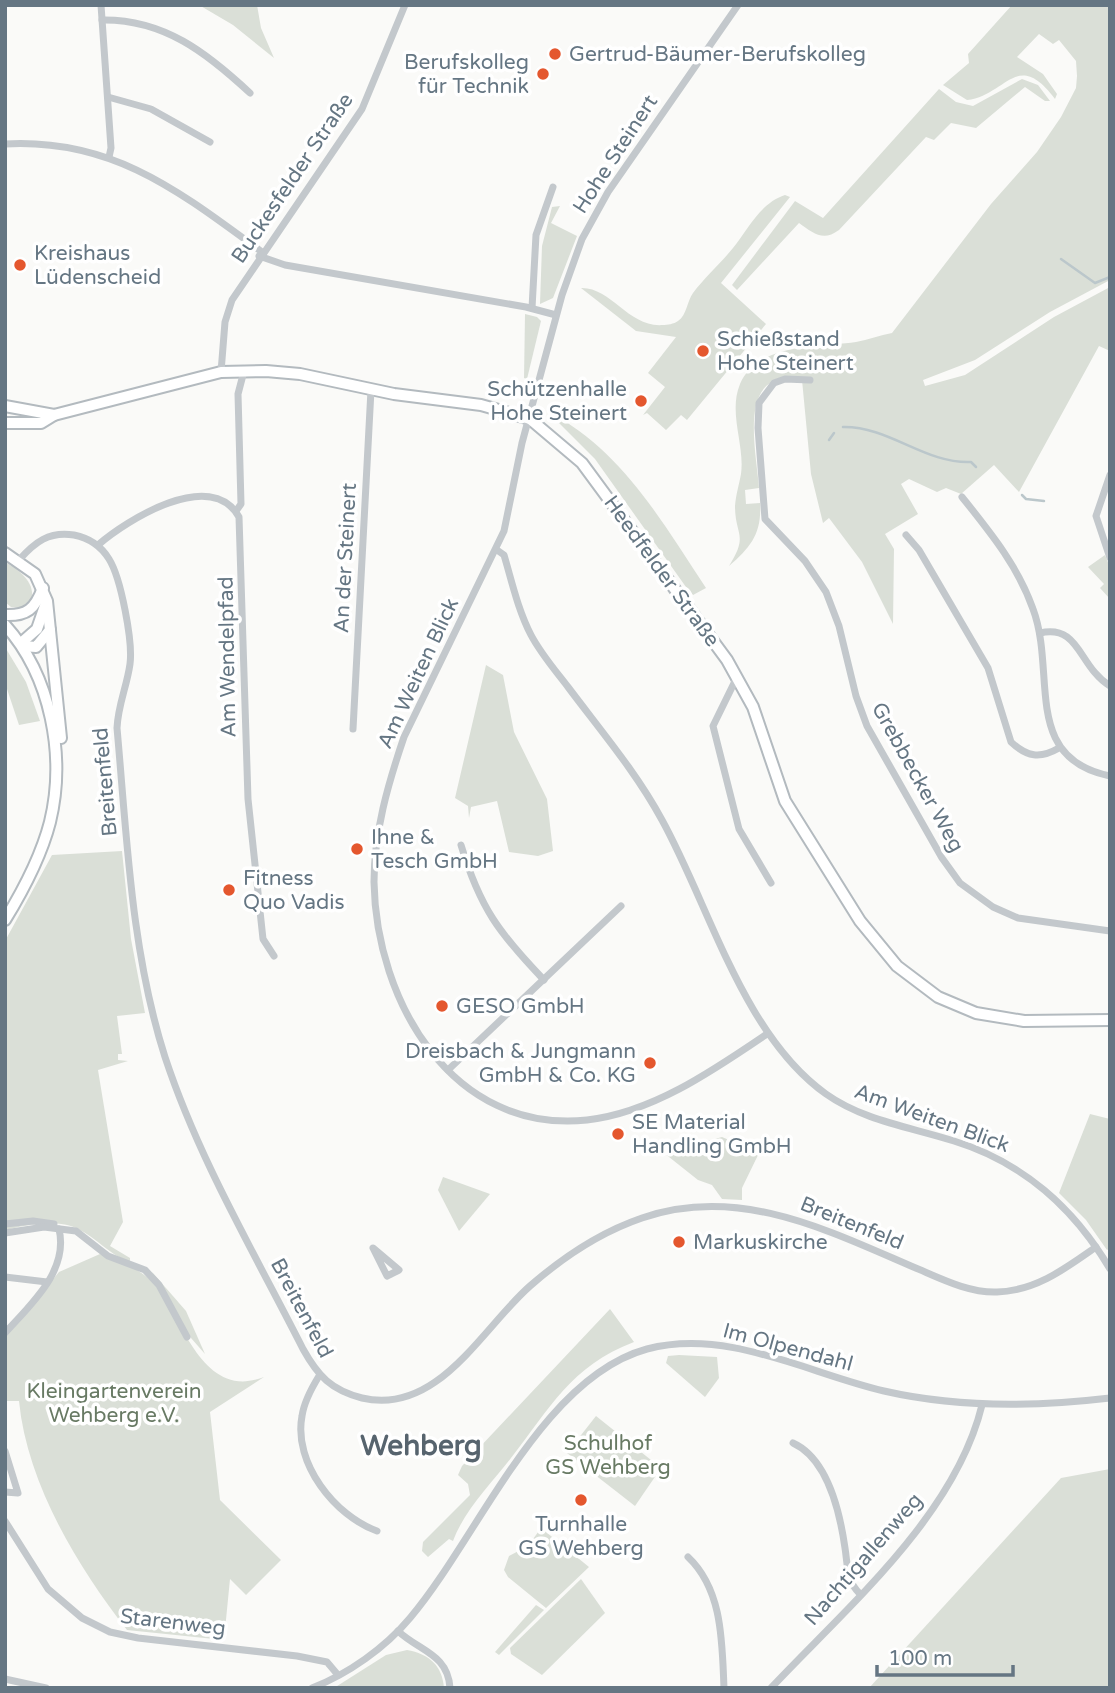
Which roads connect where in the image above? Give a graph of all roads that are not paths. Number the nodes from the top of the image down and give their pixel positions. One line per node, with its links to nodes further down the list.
1 (101, 5): 4 (street)
2 (405, 5): 11 (street, Buckesfelder Straße)
3 (738, 5): 13 (street, Hohe Steinert)
4 (102, 20): 5 (street); 6 (street)
5 (250, 93)
6 (108, 97): 7 (street); 9 (street)
7 (210, 142)
8 (5, 144): 9 (street)
9 (108, 157): 11 (street)
10 (553, 187): 12 (street)
11 (260, 254): 12 (street); 15 (street, Buckesfelder Straße)
12 (532, 308): 13 (street)
13 (556, 316): 20 (street, Hohe Steinert)
14 (244, 371): 15 (main road, Heedfelder Straße); 17 (main road, Heedfelder Straße); 24 (street, Am Wendelpfad)
15 (221, 372): 19 (main road, Heedfelder Straße)
16 (810, 380): 48 (street, Grebbecker Weg)
17 (372, 390): 20 (main road, Heedfelder Straße); 40 (street, An der Steinert)
18 (5, 406): 19 (main road, Heedfelder Straße)
19 (54, 415): 21 (main road, Heedfelder Straße)
20 (530, 419): 27 (street, Am Weiten Blick); 38 (main road, Heedfelder Straße)
21 (5, 423)
22 (1110, 475): 29 (street)
23 (961, 497): 36 (street)
24 (236, 511): 26 (street); 49 (street, Am Wendelpfad)
25 (906, 535): 41 (street)
26 (98, 545): 30 (street); 63 (street, Breitenfeld)
27 (497, 550): 52 (street, Am Weiten Blick); 53 (street, Am Weiten Blick)
28 (5, 553): 30 (main road)
29 (1110, 558)
30 (19, 560): 31 (main road)
31 (43, 588): 32 (main road); 33 (main road)
32 (47, 601): 35 (main road); 37 (main road)
33 (5, 615)
34 (5, 625): 37 (main road)
35 (50, 630): 37 (main road); 42 (main road)
36 (1040, 633): 39 (street); 41 (street)
37 (22, 645): 42 (main road)
38 (737, 677): 45 (street); 51 (main road, Heedfelder Straße)
39 (1110, 686)
40 (353, 729)
41 (1059, 748): 43 (street)
42 (57, 774): 47 (main road)
43 (1110, 776)
44 (461, 845): 50 (street)
45 (771, 883)
46 (621, 906): 50 (street)
47 (5, 920)
48 (1110, 931)
49 (274, 956)
50 (544, 981): 53 (street)
51 (1110, 1020)
52 (767, 1034): 53 (street, Am Weiten Blick); 57 (street, Am Weiten Blick)
53 (448, 1070)
54 (5, 1224): 55 (street)
55 (59, 1229): 56 (street); 60 (street); 62 (street)
56 (5, 1233)
57 (1097, 1247): 58 (street, Am Weiten Blick); 63 (street, Breitenfeld)
58 (1110, 1269)
59 (5, 1277): 60 (street)
60 (47, 1282): 61 (street)
61 (5, 1333)
62 (187, 1337)
63 (318, 1376): 70 (street)
64 (1110, 1398): 65 (street, Im Olpendahl)
65 (982, 1405): 72 (street, Nachtigallenweg); 73 (street, Im Olpendahl)
66 (793, 1443): 72 (street)
67 (5, 1451): 68 (street)
68 (5, 1492)
69 (5, 1521): 74 (street, Starenweg)
70 (377, 1531)
71 (688, 1557): 79 (street)
72 (860, 1594): 80 (street, Nachtigallenweg)
73 (398, 1631): 74 (street, Im Olpendahl); 78 (street)
74 (338, 1675): 77 (street, Im Olpendahl)
75 (5, 1679): 76 (street)
76 (46, 1688)
77 (312, 1688)
78 (450, 1688)
79 (724, 1688)
80 (771, 1688)

